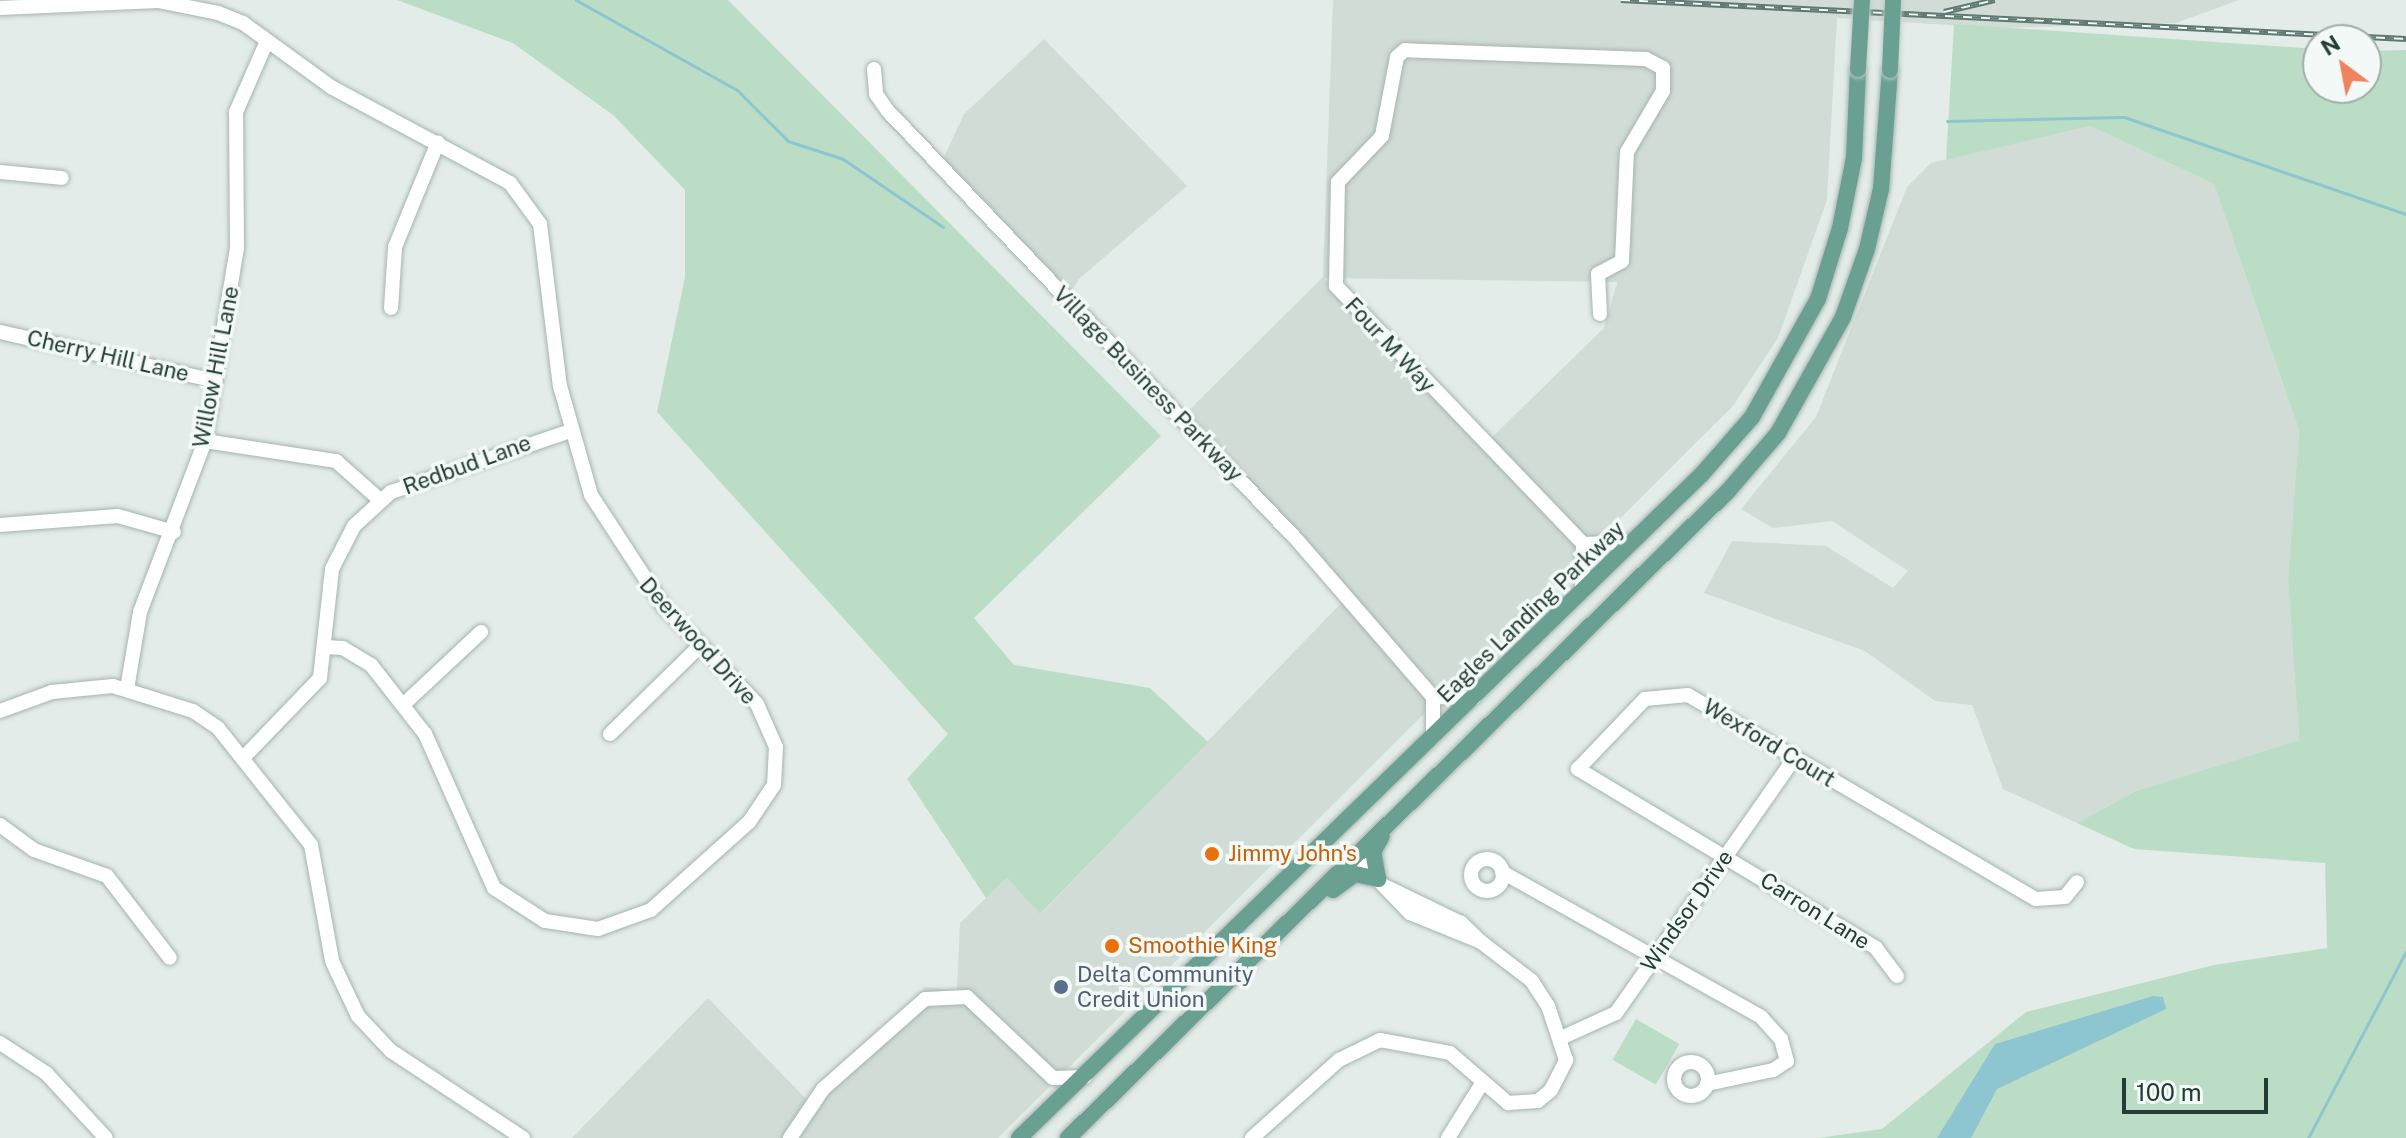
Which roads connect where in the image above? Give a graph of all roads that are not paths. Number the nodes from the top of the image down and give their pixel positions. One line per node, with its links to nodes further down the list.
1 (1862, 0): 18 (main road, Eagles Landing Parkway, bridge)
2 (1893, 0): 33 (main road, bridge)
3 (0, 8): 4 (street, Deerwood Drive)
4 (267, 41): 6 (street, Deerwood Drive); 12 (street, Willow Hill Lane)
5 (874, 69): 25 (street, Village Business Parkway)
6 (438, 142): 9 (street); 13 (street, Deerwood Drive)
7 (0, 172): 8 (street)
8 (62, 178)
9 (391, 308)
10 (1600, 314): 19 (street, Four M Way)
11 (0, 332): 12 (street, Cherry Hill Lane)
12 (216, 381): 14 (street, Willow Hill Lane)
13 (570, 431): 15 (street, Redbud Lane); 22 (street, Deerwood Drive)
14 (205, 441): 15 (street); 17 (street, Willow Hill Lane)
15 (381, 501): 23 (street, Redbud Lane)
16 (0, 525): 17 (street)
17 (174, 532): 24 (street, Willow Hill Lane)
18 (1633, 542): 19 (street); 20 (main road, Eagles Landing Parkway)
19 (1583, 544): 20 (street)
20 (1582, 592): 26 (main road, Eagles Landing Parkway)
21 (481, 632): 27 (street)
22 (700, 646): 27 (street, Deerwood Drive); 29 (street)
23 (325, 647): 27 (street, Deerwood Drive); 31 (street, Redbud Lane)
24 (127, 689): 28 (street); 31 (street)
25 (1433, 697): 26 (street); 30 (street)
26 (1474, 698): 30 (main road, Eagles Landing Parkway)
27 (403, 705)
28 (0, 711)
29 (610, 734)
30 (1432, 739): 47 (main road, Eagles Landing Parkway)
31 (246, 755): 53 (street)
32 (1794, 759): 36 (street, Windsor Drive); 36 (street, Wexford Court); 38 (street, Wexford Court)
33 (1393, 818): 35 (main road); 39 (main road)
34 (0, 825): 42 (street)
35 (1354, 855): 39 (street); 43 (main road)
36 (1725, 856): 41 (street, Windsor Drive); 44 (street, Carron Lane)
37 (1502, 872): 41 (street)
38 (2077, 882)
39 (1384, 886): 40 (street); 40 (street); 43 (main road)
40 (1481, 942): 45 (street)
41 (1657, 955): 45 (street, Windsor Drive); 49 (street)
42 (170, 958)
43 (1235, 974): 56 (main road)
44 (1897, 976)
45 (1561, 1038): 50 (street)
46 (2, 1048): 52 (street)
47 (1085, 1077): 48 (street); 51 (main road, Eagles Landing Parkway)
48 (1053, 1078): 51 (street); 54 (street)
49 (1707, 1084)
50 (1481, 1085): 57 (street); 58 (street)
51 (1049, 1110): 55 (main road, Eagles Landing Parkway)
52 (106, 1138)
53 (523, 1138)
54 (790, 1138)
55 (1019, 1138)
56 (1068, 1138)
57 (1252, 1138)
58 (1448, 1138)

